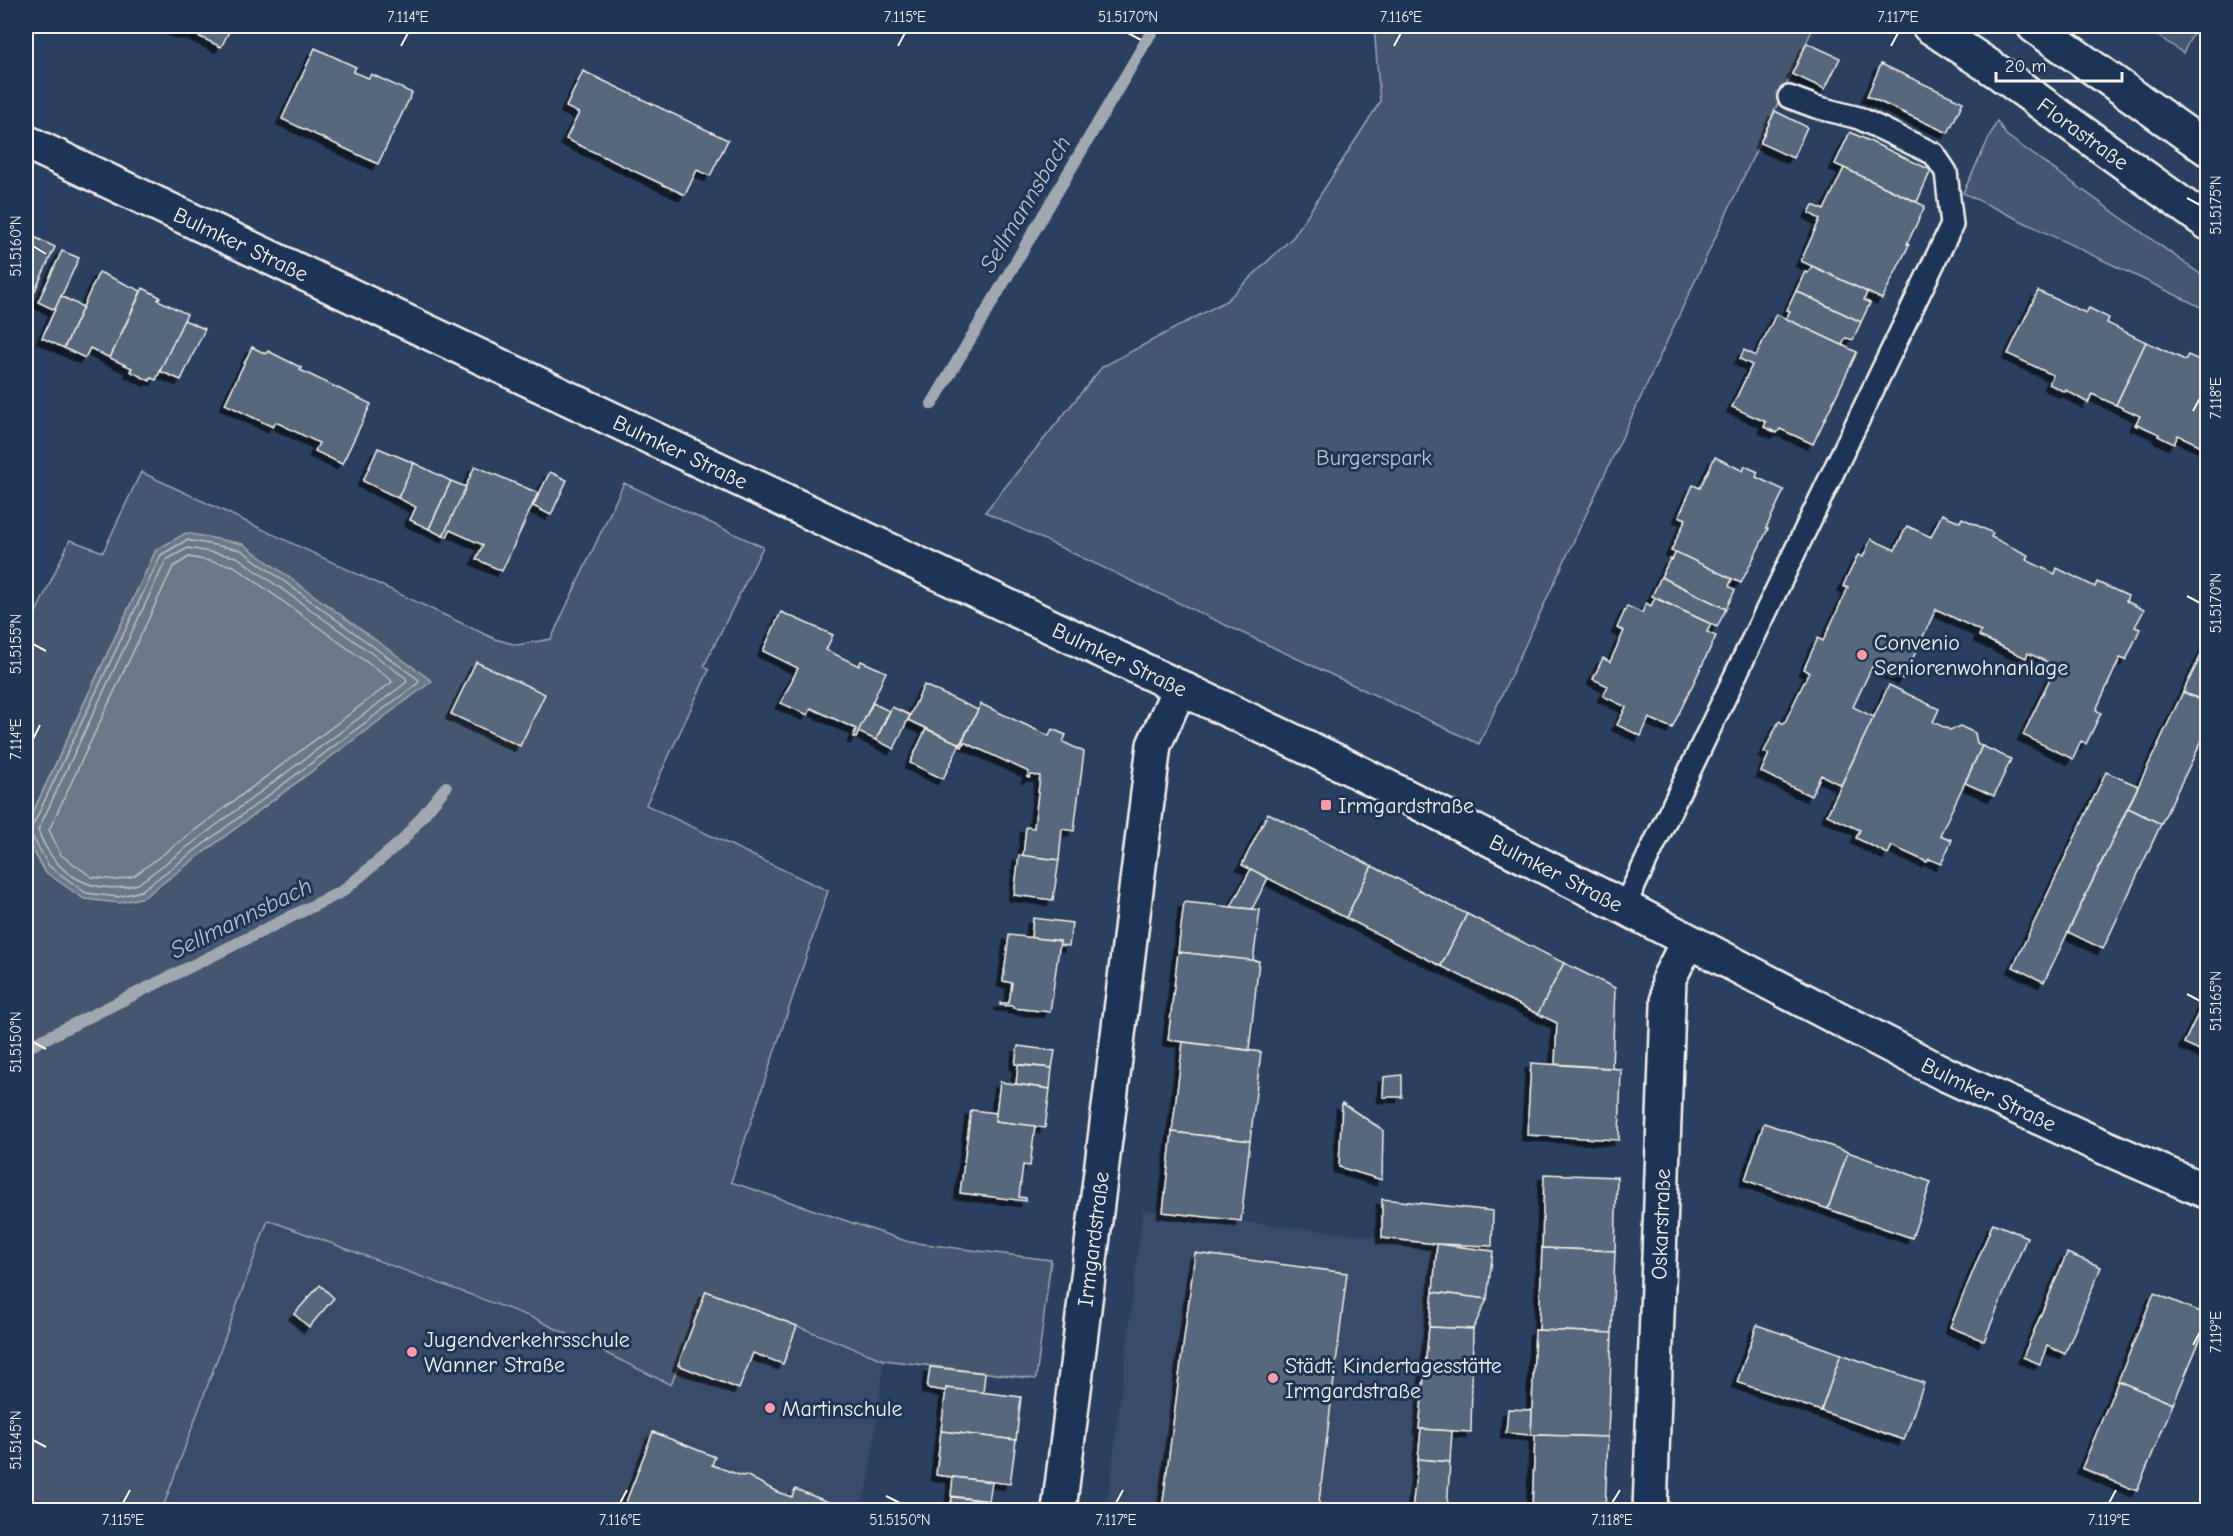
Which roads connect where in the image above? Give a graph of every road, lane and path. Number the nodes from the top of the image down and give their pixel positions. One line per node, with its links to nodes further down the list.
1 (1929, 26): 6 (street, Florastraße)
2 (2034, 26): 5 (street)
3 (1789, 97): 8 (lane)
4 (26, 142): 7 (street, Bulmker Straße)
5 (2208, 149)
6 (2208, 223)
7 (1180, 687): 8 (street, Bulmker Straße); 11 (street, Irmgardstraße)
8 (1624, 907): 9 (street, Bulmker Straße)
9 (1688, 941): 10 (street, Bulmker Straße); 12 (street, Oskarstraße)
10 (2208, 1192)
11 (1059, 1510)
12 (1650, 1510)

